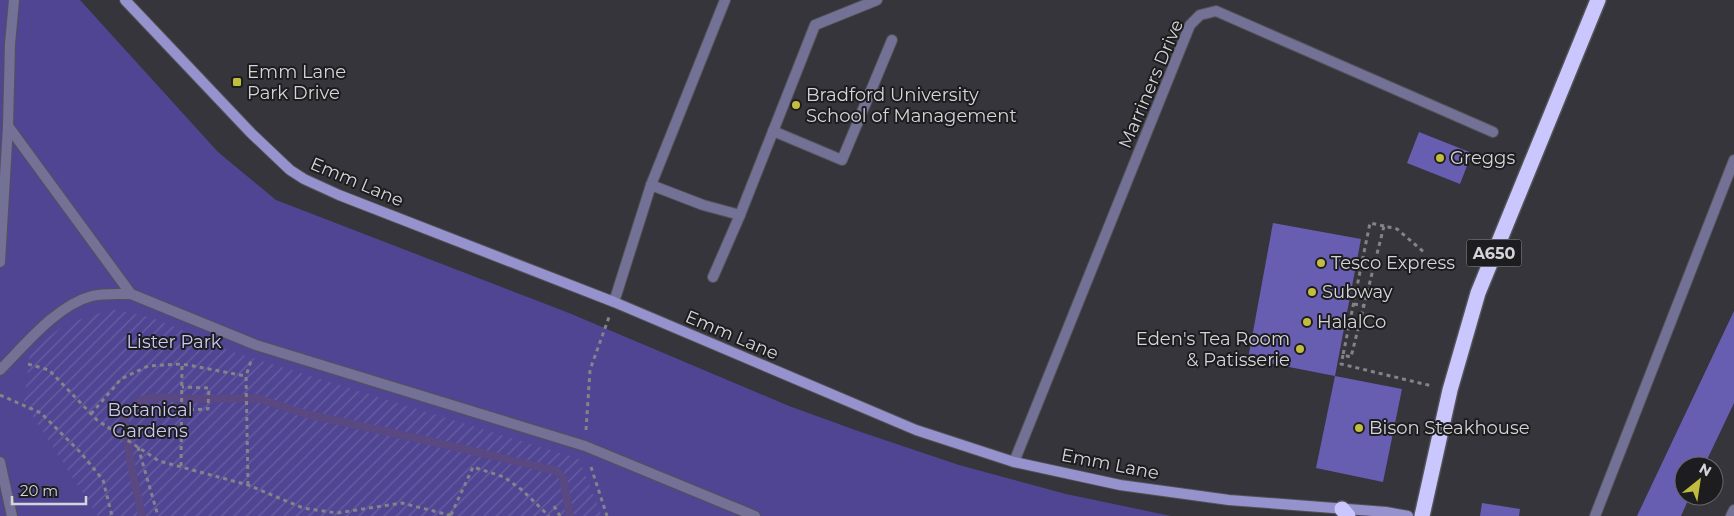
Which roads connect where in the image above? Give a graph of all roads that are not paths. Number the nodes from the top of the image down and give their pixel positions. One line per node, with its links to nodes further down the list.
1 (14, 0): 7 (street)
2 (125, 0): 16 (street, Emm Lane)
3 (725, 0): 11 (street)
4 (877, 0): 8 (street)
5 (1598, 0): 25 (highway, A650)
6 (892, 40): 8 (street)
7 (8, 126): 13 (street); 15 (street)
8 (773, 131): 12 (street)
9 (1493, 132): 19 (street, Marriners Drive)
10 (1734, 160): 26 (street)
11 (651, 185): 12 (street); 16 (street)
12 (740, 215): 14 (street)
13 (0, 262)
14 (713, 277)
15 (131, 294): 17 (street); 23 (street)
16 (614, 302): 19 (street, Emm Lane)
17 (0, 370)
18 (0, 462): 22 (street)
19 (1014, 462): 21 (street, Emm Lane)
20 (1734, 510): 27 (street)
21 (1345, 512): 24 (street, Emm Lane)
22 (12, 516)
23 (756, 516)
24 (1408, 516)
25 (1422, 516)
26 (1595, 516)
27 (1731, 516)

